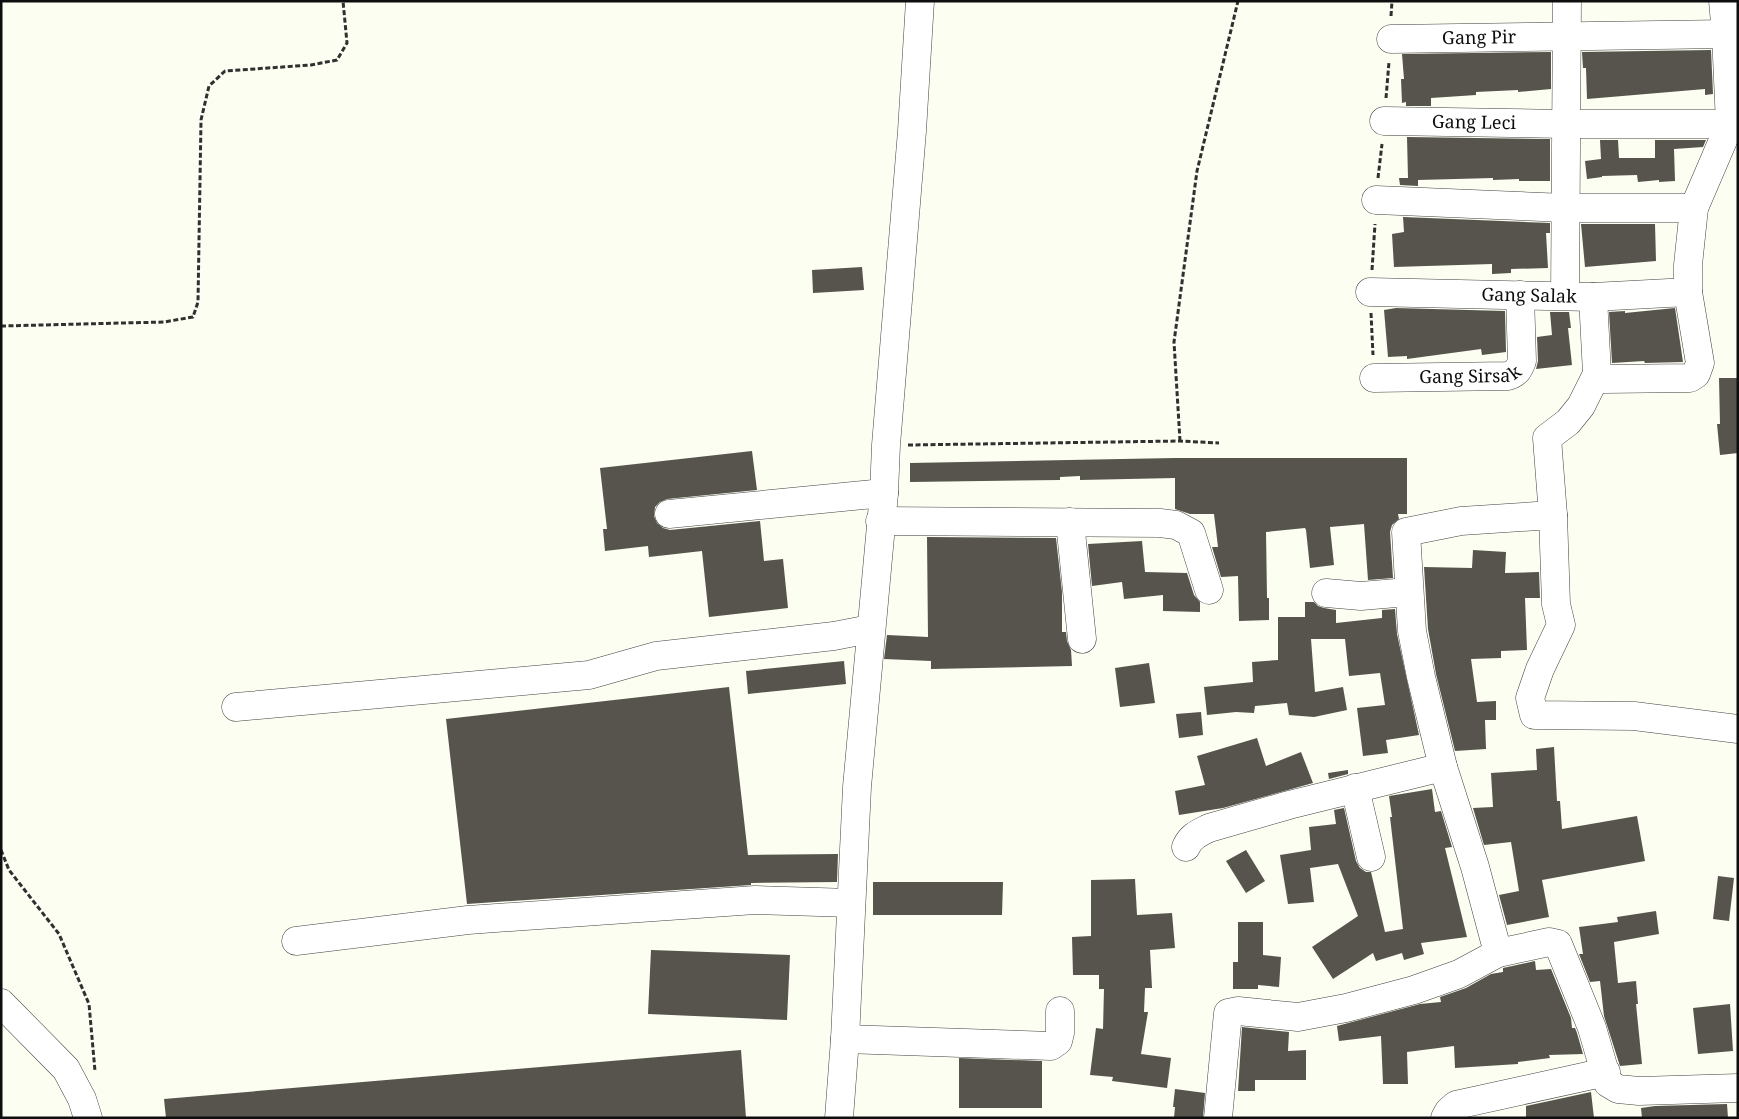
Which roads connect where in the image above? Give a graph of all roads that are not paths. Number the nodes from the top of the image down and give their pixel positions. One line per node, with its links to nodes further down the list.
1 (920, 1): 20 (street)
2 (1567, 1): 5 (street)
3 (1723, 1): 4 (street)
4 (1726, 34): 5 (street, Gang Pir); 9 (street)
5 (1567, 37): 6 (street, Gang Pir); 8 (street)
6 (1391, 39)
7 (1384, 121): 8 (street, Gang Leci)
8 (1565, 124): 9 (street, Gang Leci); 11 (street)
9 (1730, 124): 12 (street)
10 (1376, 200): 11 (street)
11 (1566, 208): 12 (street); 16 (street)
12 (1694, 208): 14 (street)
13 (1370, 292): 15 (street, Gang Salak)
14 (1688, 292): 17 (street, Gang Salak); 18 (street)
15 (1520, 295): 16 (street, Gang Salak); 19 (street, Gang Sirsak)
16 (1565, 296): 17 (street, Gang Salak)
17 (1593, 297): 18 (street)
18 (1597, 374): 22 (street)
19 (1374, 378)
20 (884, 493): 21 (street); 23 (street)
21 (669, 514)
22 (1552, 515): 26 (street); 31 (street)
23 (880, 521): 24 (street); 28 (street)
24 (1070, 522): 25 (street); 29 (street)
25 (1209, 590)
26 (1408, 592): 27 (street); 32 (street)
27 (1326, 593)
28 (870, 630): 30 (street); 36 (street)
29 (1082, 640)
30 (236, 707)
31 (1738, 729)
32 (1443, 767): 33 (street); 38 (street)
33 (1355, 788): 34 (street); 35 (street)
34 (1186, 847)
35 (1371, 857)
36 (851, 903): 37 (street); 41 (street)
37 (296, 941)
38 (1498, 953): 42 (street); 46 (street)
39 (1, 1003): 44 (street)
40 (1060, 1011): 41 (street)
41 (845, 1039): 45 (street)
42 (1606, 1072): 43 (street); 47 (street)
43 (1738, 1088)
44 (85, 1108)
45 (839, 1118)
46 (1218, 1118)
47 (1445, 1118)

